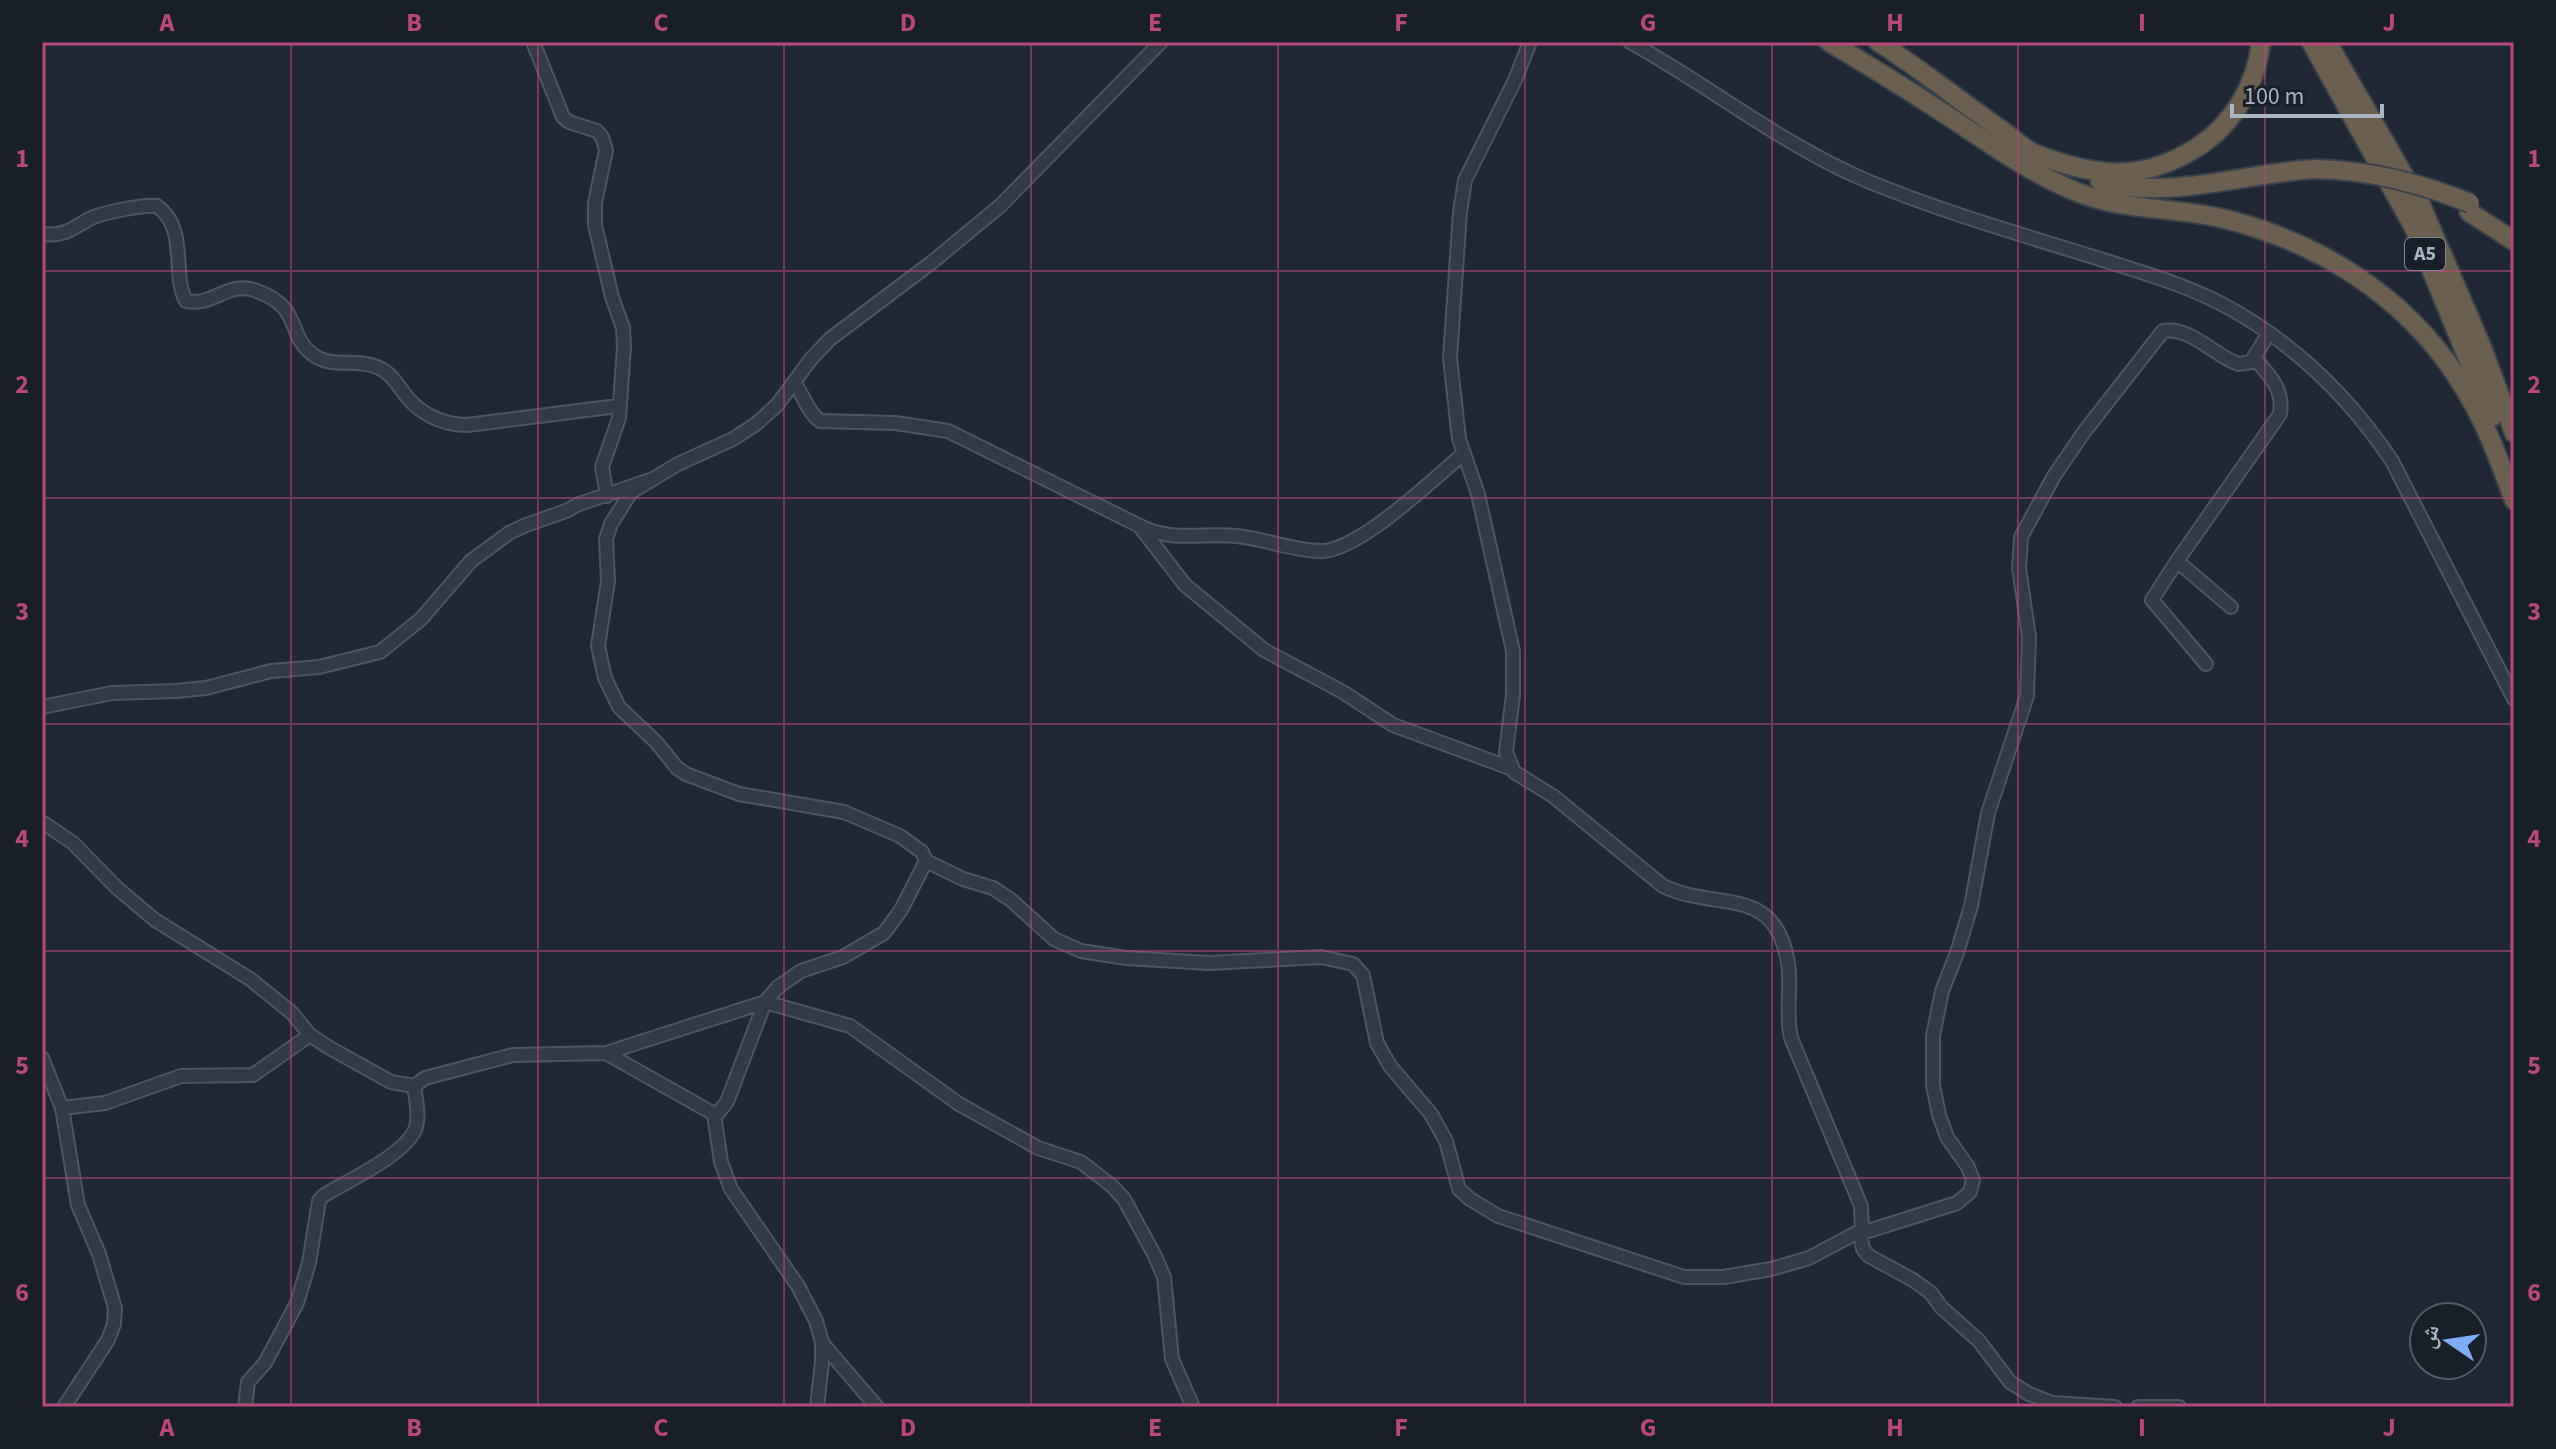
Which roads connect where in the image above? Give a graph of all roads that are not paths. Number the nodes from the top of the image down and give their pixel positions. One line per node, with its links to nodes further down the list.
1 (533, 42): 20 (street)
2 (1161, 42): 19 (street)
3 (1530, 42): 22 (street)
4 (1630, 42): 17 (street)
5 (1829, 42): 12 (highway)
6 (1878, 42): 10 (highway)
7 (2261, 42): 10 (highway)
8 (2311, 42): 24 (highway, A5)
9 (2327, 42): 21 (highway, A5)
10 (2037, 155): 11 (highway)
11 (2316, 173): 12 (highway); 13 (highway, bridge)
12 (2059, 184): 26 (highway)
13 (2470, 208): 14 (highway); 16 (highway)
14 (2514, 228)
15 (42, 234): 20 (street)
16 (2514, 241)
17 (2269, 333): 18 (street); 31 (street)
18 (2254, 358): 28 (street); 43 (street)
19 (795, 384): 23 (street); 27 (street)
20 (618, 406): 25 (street)
21 (2514, 433)
22 (1462, 455): 27 (street); 33 (street)
23 (653, 479): 25 (street); 35 (street)
24 (2514, 479)
25 (607, 496): 32 (street)
26 (2514, 500)
27 (1138, 525): 33 (street)
28 (2177, 561): 29 (street); 30 (street)
29 (2231, 607)
30 (2206, 664)
31 (2514, 699)
32 (42, 707)
33 (1510, 768): 43 (street)
34 (42, 822): 37 (street)
35 (926, 861): 36 (street); 43 (street)
36 (765, 1002): 38 (street); 42 (street); 49 (street)
37 (310, 1035): 40 (street); 41 (street)
38 (606, 1053): 40 (street); 42 (street)
39 (42, 1058): 41 (street)
40 (414, 1086): 46 (street)
41 (62, 1108): 45 (street)
42 (714, 1114): 44 (street)
43 (1862, 1233): 50 (street)
44 (822, 1342): 47 (street); 48 (street)
45 (64, 1407)
46 (245, 1407)
47 (817, 1407)
48 (877, 1407)
49 (1193, 1407)
50 (2115, 1407)
51 (2138, 1407): 52 (street)
52 (2179, 1407)

